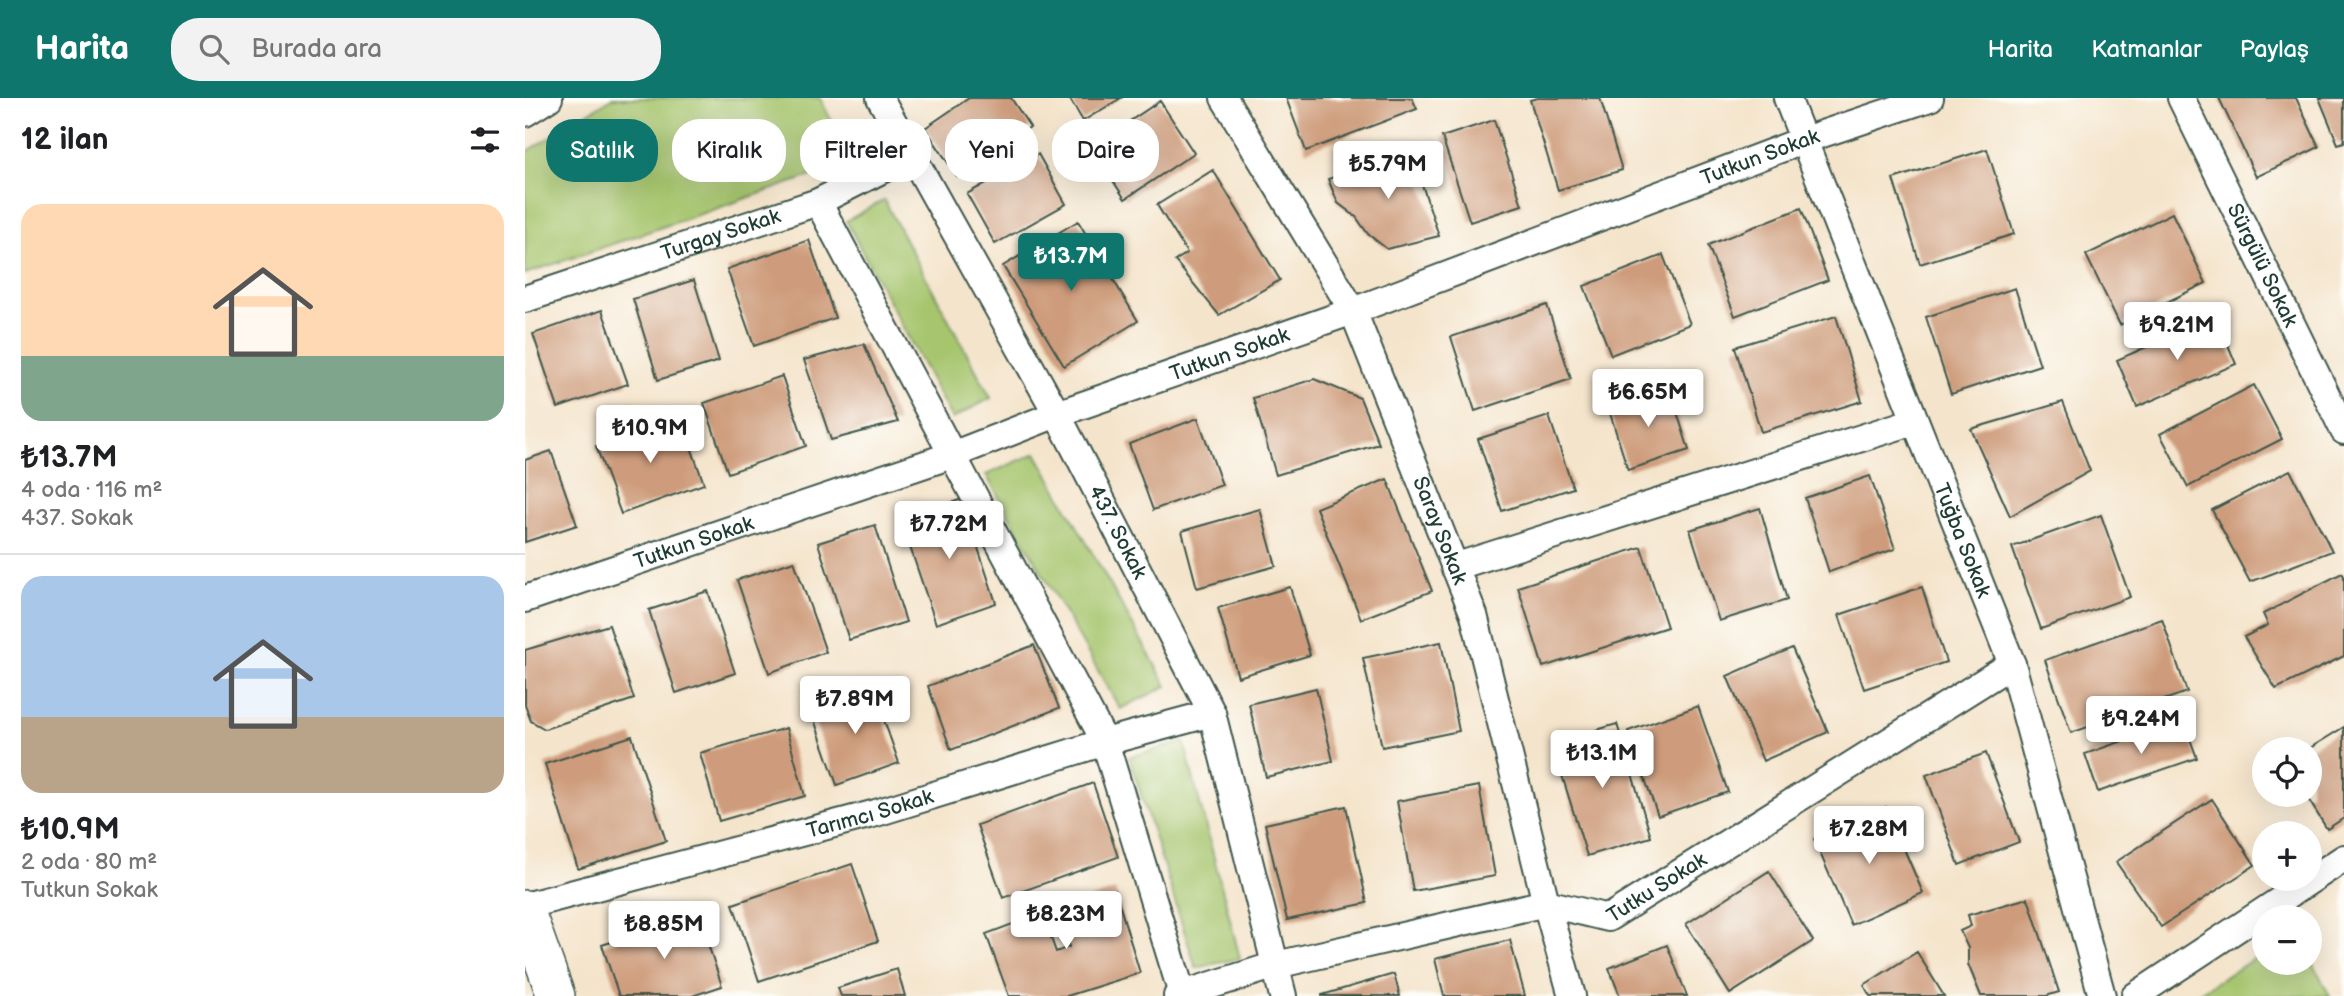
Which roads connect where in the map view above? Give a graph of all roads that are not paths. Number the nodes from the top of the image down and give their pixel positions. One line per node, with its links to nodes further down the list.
1 (549, 98): 7 (street)
2 (880, 98): 8 (street, 437. Sokak)
3 (1224, 98): 14 (street, Saray Sokak)
4 (1787, 98): 9 (street, Tuğba Sokak)
5 (1930, 98): 9 (street, Tutkun Sokak)
6 (2181, 98): 15 (street, Sürgülü Sokak)
7 (525, 113)
8 (891, 119)
9 (1804, 140): 14 (street, Tutkun Sokak); 17 (street, Tuğba Sokak)
10 (858, 182): 12 (street, Turgay Sokak)
11 (926, 182): 16 (street, 437. Sokak)
12 (818, 202): 13 (street, Turgay Sokak); 19 (street)
13 (525, 299)
14 (1353, 312): 16 (street, Tutkun Sokak); 20 (street, Saray Sokak)
15 (2334, 386): 18 (street, Sürgülü Sokak)
16 (1057, 414): 19 (street, Tutkun Sokak); 23 (street, 437. Sokak)
17 (1915, 421): 20 (street); 22 (street, Tuğba Sokak)
18 (2344, 431)
19 (952, 454): 21 (street, Tutkun Sokak); 24 (street)
20 (1454, 567): 26 (street, Saray Sokak)
21 (525, 599)
22 (2012, 664): 26 (street, Tutku Sokak); 33 (street, Tuğba Sokak)
23 (1212, 713): 24 (street, Tarımcı Sokak); 28 (street, 437. Sokak)
24 (1105, 742): 27 (street, Tarımcı Sokak); 29 (street)
25 (2344, 858): 34 (street)
26 (1546, 903): 28 (street, Tutku Sokak); 32 (street, Saray Sokak)
27 (525, 908): 30 (main road)
28 (1276, 965): 29 (street, Tutku Sokak); 31 (street, 437. Sokak)
29 (1179, 995)
30 (556, 996)
31 (1283, 996)
32 (1572, 996)
33 (2102, 996)
34 (2135, 996)

